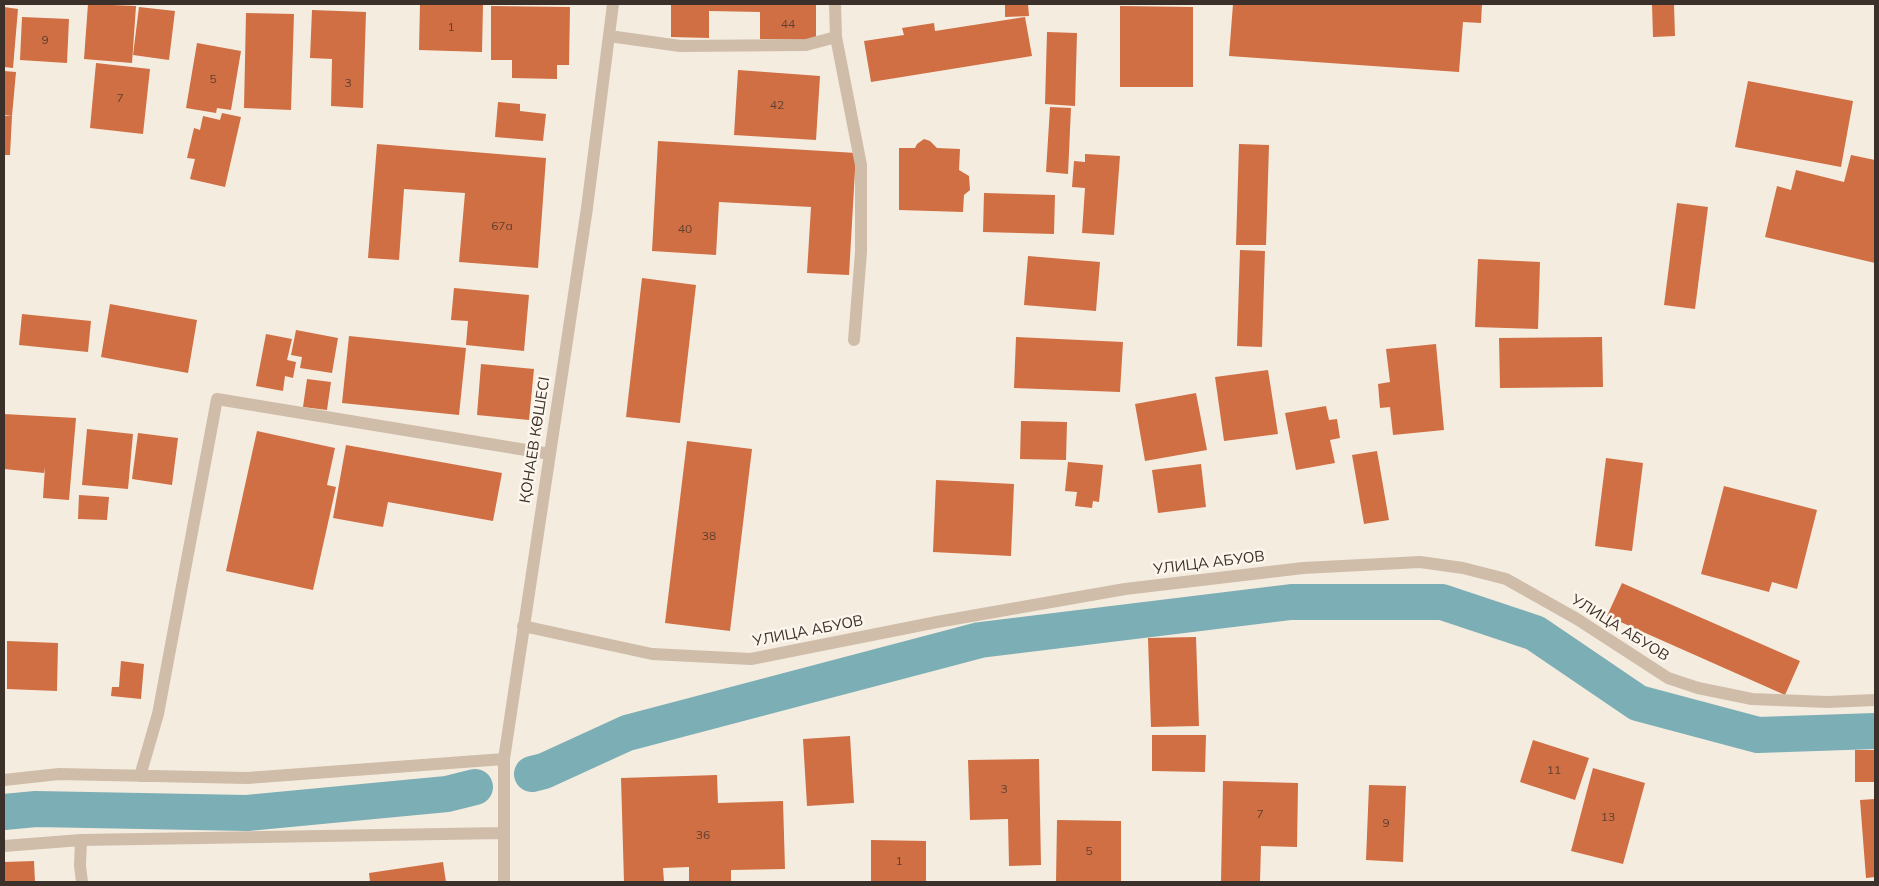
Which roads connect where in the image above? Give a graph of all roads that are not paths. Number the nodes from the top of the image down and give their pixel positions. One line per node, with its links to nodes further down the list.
1 (613, 4): 3 (street, ҚОНАЕВ КӨШЕСІ)
2 (835, 4): 4 (street)
3 (609, 36): 4 (street); 6 (street, ҚОНАЕВ КӨШЕСІ)
4 (836, 37): 5 (street)
5 (854, 340)
6 (550, 454): 7 (street, ҚОНАЕВ КӨШЕСІ); 10 (street)
7 (523, 626): 8 (street, УЛИЦА АБУОВ); 9 (street, ҚОНАЕВ КӨШЕСІ)
8 (1875, 700)
9 (504, 759): 10 (street); 12 (street, ҚОНАЕВ КӨШЕСІ)
10 (140, 776): 11 (street)
11 (4, 780)
12 (503, 833): 13 (street); 16 (street, ҚОНАЕВ КӨШЕСІ)
13 (81, 840): 14 (street); 15 (street)
14 (4, 846)
15 (82, 882)
16 (504, 882)

